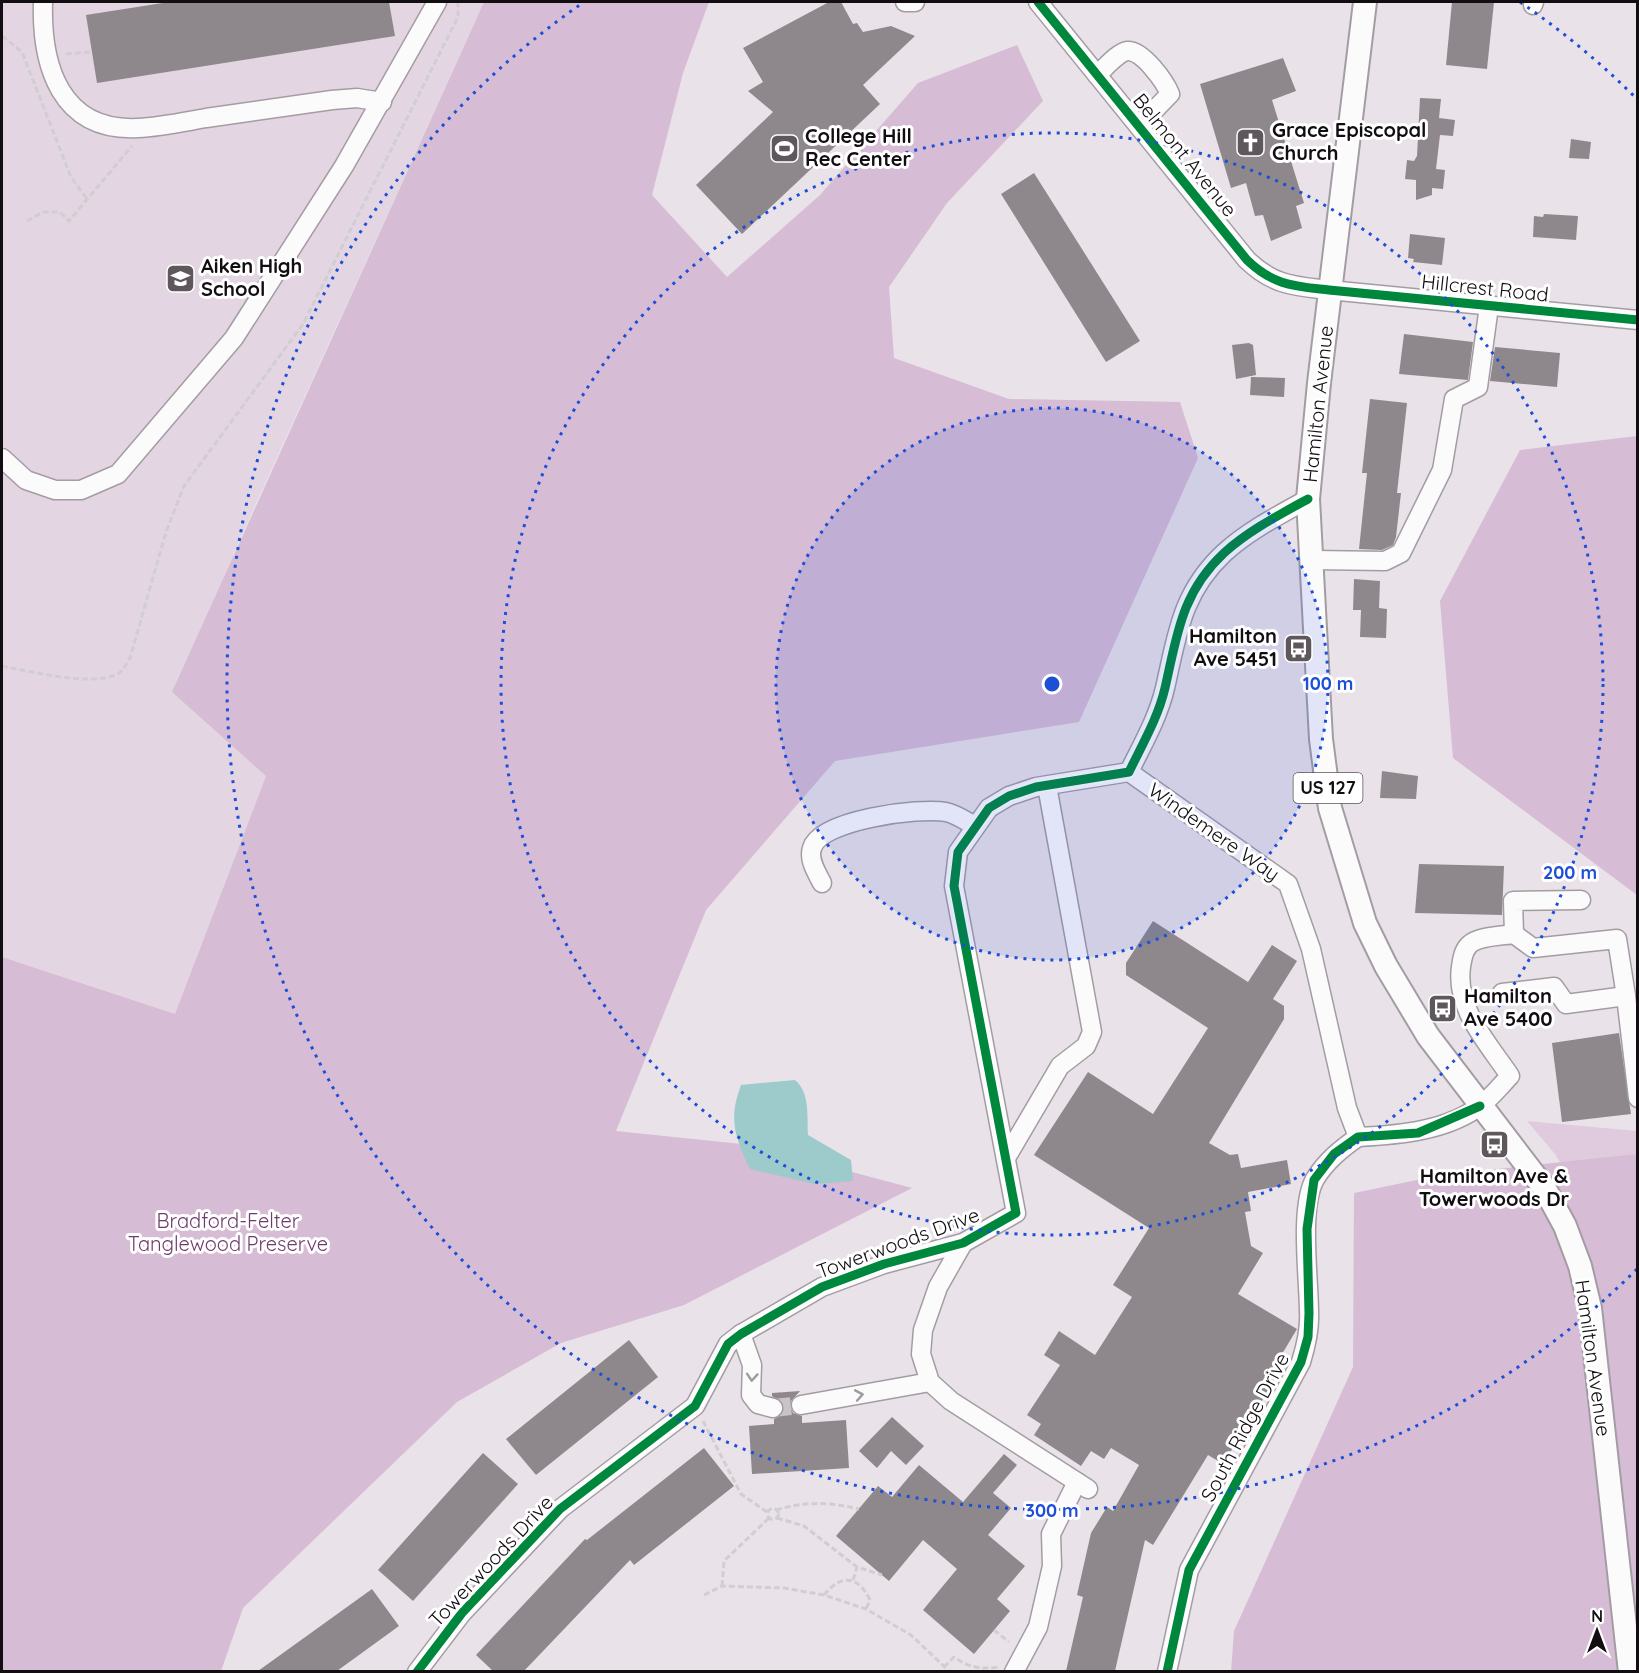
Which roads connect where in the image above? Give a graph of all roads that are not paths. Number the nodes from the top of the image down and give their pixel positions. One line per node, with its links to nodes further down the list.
1 (43, 2): 8 (street)
2 (437, 2): 8 (street)
3 (905, 2): 4 (street)
4 (915, 2)
5 (1038, 2): 7 (street, Belmont Avenue)
6 (1365, 2): 10 (main road, Hamilton Avenue / US 127)
7 (1097, 75): 9 (street, Belmont Avenue); 9 (street)
8 (382, 102): 13 (street)
9 (1139, 126): 10 (street, Belmont Avenue)
10 (1329, 290): 11 (street, Hillcrest Road); 14 (main road, Hamilton Avenue / US 127)
11 (1489, 306): 12 (street, Hillcrest Road); 15 (street)
12 (1638, 320)
13 (2, 458)
14 (1308, 500): 15 (main road, Hamilton Avenue / US 127); 16 (street, Windemere Way)
15 (1312, 560): 25 (main road, Hamilton Avenue / US 127)
16 (1129, 772): 17 (street, Towerwoods Drive); 26 (street, Windemere Way)
17 (1047, 786): 18 (street, Towerwoods Drive); 27 (street)
18 (975, 825): 19 (street); 27 (street, Towerwoods Drive)
19 (822, 883)
20 (1581, 900): 21 (street)
21 (1514, 934): 23 (street); 25 (street)
22 (1502, 993): 23 (street)
23 (1626, 996): 24 (street)
24 (1638, 1098)
25 (1480, 1106): 26 (street); 36 (main road, Hamilton Avenue / US 127)
26 (1358, 1137): 35 (street, South Ridge Drive)
27 (1006, 1158): 28 (street, Towerwoods Drive)
28 (963, 1243): 29 (street, Towerwoods Drive); 30 (street)
29 (741, 1334): 32 (street, one-way to 32); 34 (street, Towerwoods Drive)
30 (930, 1382): 31 (street, one-way to 30); 33 (street)
31 (801, 1405)
32 (773, 1408)
33 (1015, 1668)
34 (417, 1671)
35 (1167, 1671)
36 (1630, 1671)

